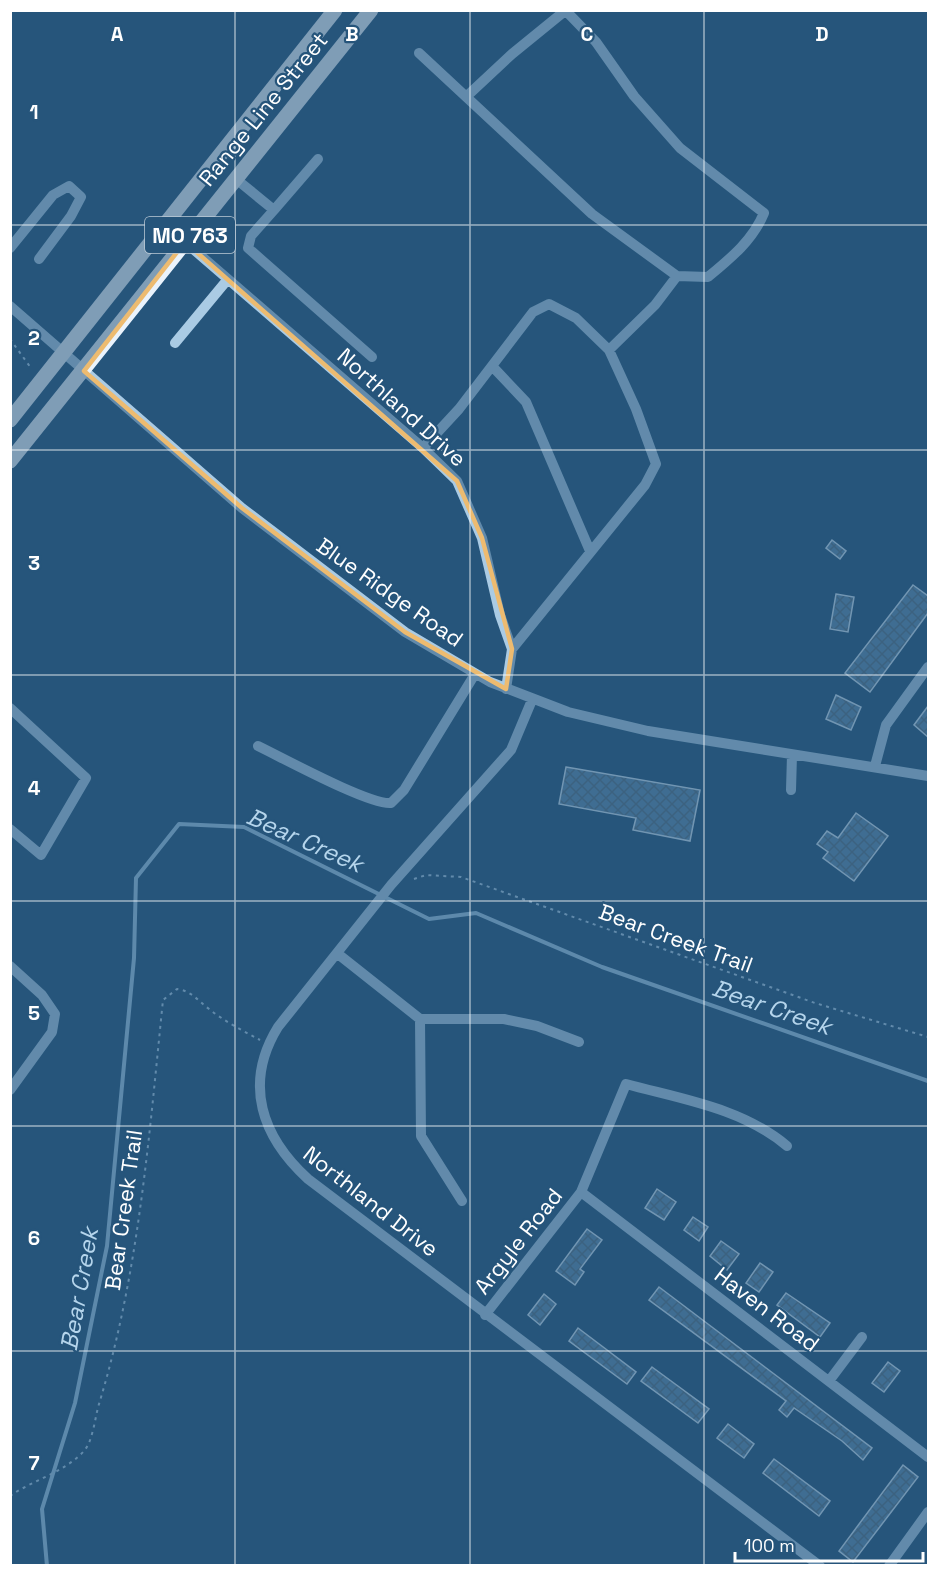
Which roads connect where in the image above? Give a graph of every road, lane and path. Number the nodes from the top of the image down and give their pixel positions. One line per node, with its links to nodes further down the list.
1 (334, 10): 18 (main road, Range Line Street / MO 763)
2 (371, 10): 7 (main road, Range Line Street / MO 763)
3 (566, 11): 5 (street); 12 (street)
4 (419, 53): 5 (street)
5 (467, 96): 12 (street)
6 (318, 159): 8 (street)
7 (236, 179): 8 (street); 9 (main road, Range Line Street / MO 763)
8 (274, 210): 19 (street)
9 (185, 242): 13 (street, Northland Drive); 22 (main road, Range Line Street / MO 763)
10 (10, 248): 11 (street)
11 (39, 259)
12 (677, 276): 17 (street)
13 (228, 279): 16 (street); 24 (street, Northland Drive)
14 (10, 306): 18 (street, Blue Ridge Road)
15 (10, 339): 21 (path)
16 (175, 343)
17 (609, 350): 20 (street); 26 (street)
18 (64, 353): 22 (street, Blue Ridge Road); 23 (main road, Range Line Street / MO 763)
19 (372, 357)
20 (492, 366): 24 (street); 26 (street)
21 (31, 368)
22 (84, 371): 25 (main road, Range Line Street / MO 763); 29 (street, Blue Ridge Road)
23 (10, 420)
24 (423, 448): 27 (street, Northland Drive)
25 (10, 461)
26 (590, 550): 27 (street)
27 (512, 649): 30 (street, Northland Drive)
28 (928, 667): 35 (street)
29 (475, 674): 30 (street, Blue Ridge Road); 33 (street)
30 (506, 689): 31 (street, Blue Ridge Road)
31 (532, 700): 34 (street, Blue Ridge Road); 40 (street, Northland Drive)
32 (10, 708): 38 (street)
33 (258, 746)
34 (792, 755): 35 (street, Blue Ridge Road); 37 (street)
35 (875, 766): 36 (street, Blue Ridge Road)
36 (928, 776)
37 (791, 790)
38 (10, 829)
39 (414, 879): 43 (path, Bear Creek Trail)
40 (338, 954): 42 (street); 50 (street, Northland Drive)
41 (10, 966): 46 (street)
42 (420, 1019): 45 (street); 49 (street)
43 (928, 1037)
44 (262, 1042): 54 (path, Bear Creek Trail)
45 (579, 1042)
46 (10, 1090)
47 (787, 1146): 48 (street, Argyle Road)
48 (581, 1192): 50 (street, Argyle Road); 52 (street, Haven Road)
49 (462, 1201)
50 (485, 1315): 56 (street, Northland Drive)
51 (862, 1337): 52 (street)
52 (829, 1381): 53 (street, Haven Road)
53 (928, 1457)
54 (10, 1496)
55 (928, 1512): 57 (street)
56 (820, 1566)
57 (889, 1566)

